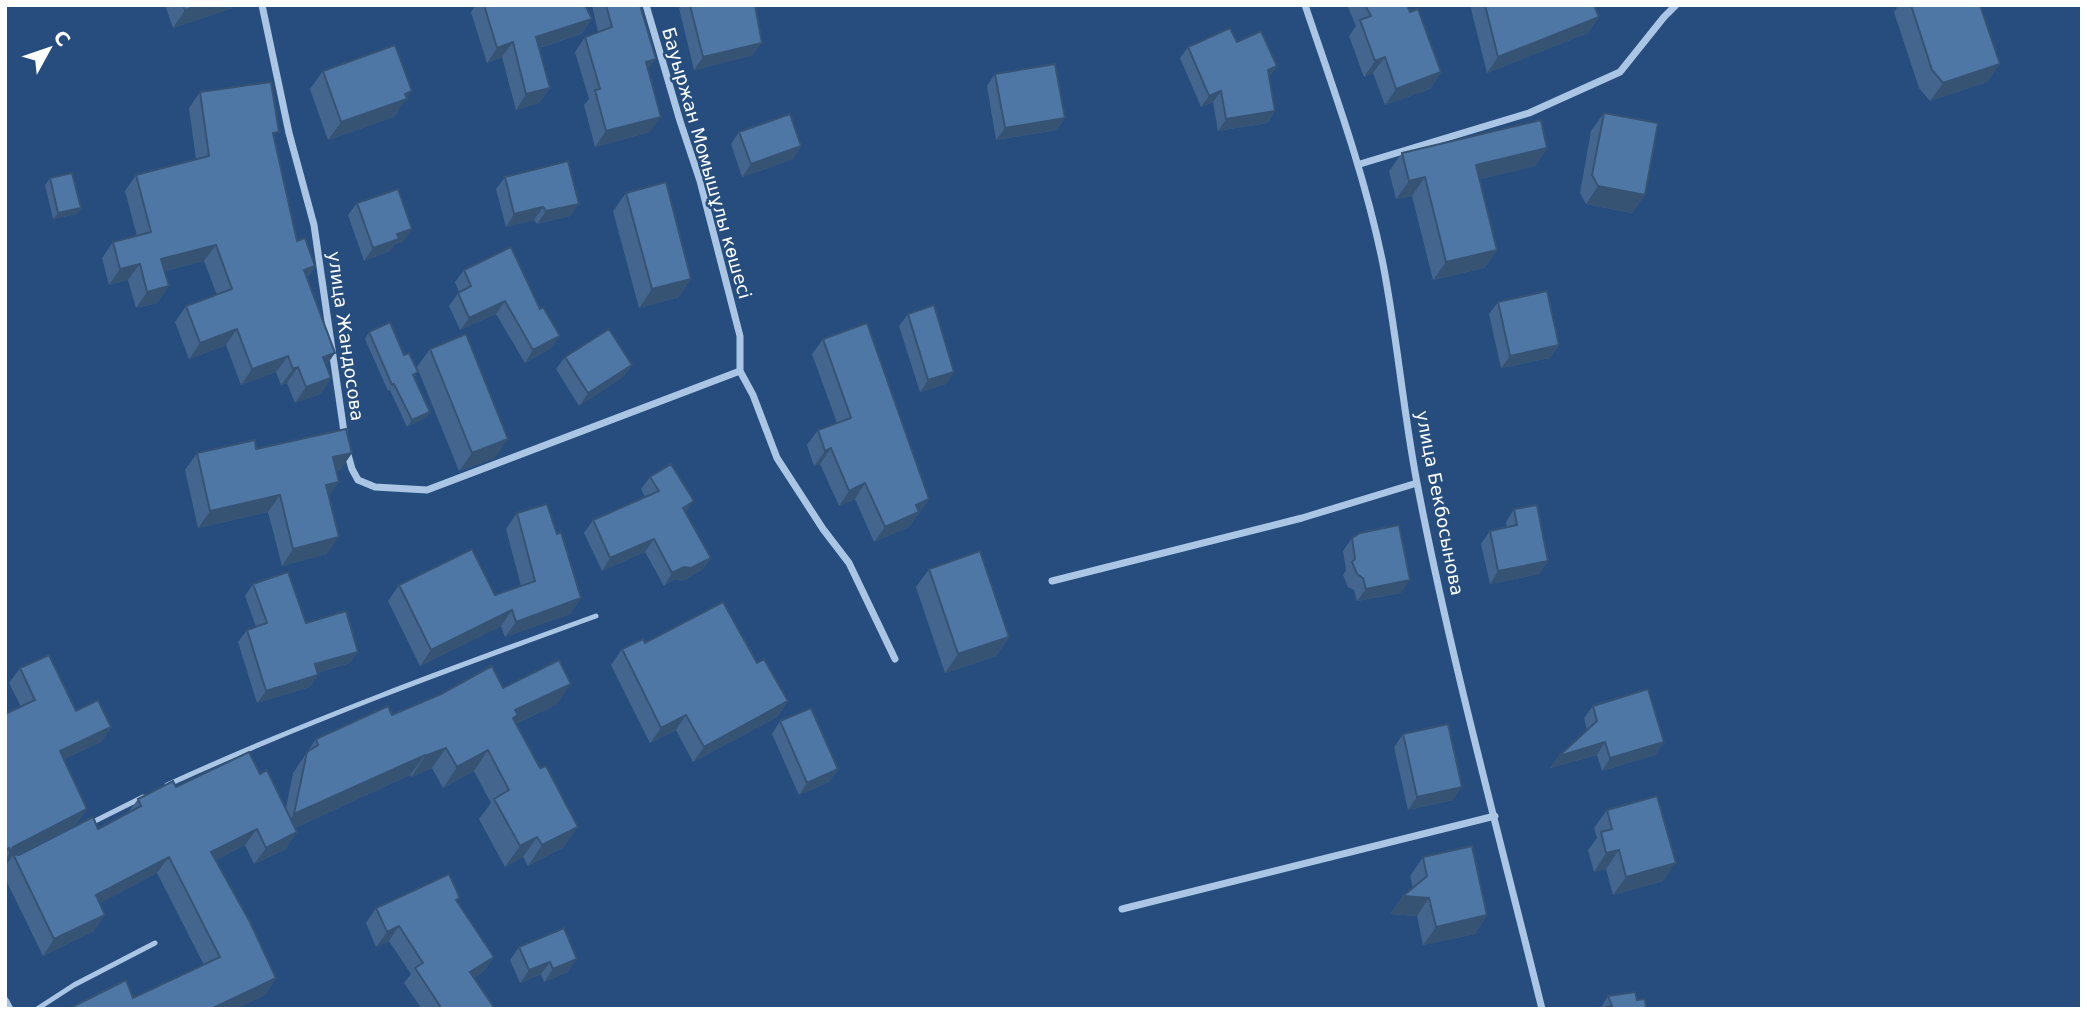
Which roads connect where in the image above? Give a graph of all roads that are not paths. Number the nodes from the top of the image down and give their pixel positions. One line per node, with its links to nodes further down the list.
1 (262, 5): 6 (street, улица Жандосова)
2 (646, 5): 6 (street, Бауыржан Момышұлы көшесі)
3 (1305, 5): 5 (street, улица Бекбосынова)
4 (1676, 5): 5 (street)
5 (1360, 164): 7 (street, улица Бекбосынова)
6 (740, 371): 10 (street)
7 (1417, 484): 8 (street); 13 (street, улица Бекбосынова)
8 (1052, 581)
9 (596, 617): 11 (lane)
10 (895, 659)
11 (157, 790)
12 (146, 796): 14 (lane)
13 (1495, 816): 15 (street); 20 (street, улица Бекбосынова)
14 (87, 825)
15 (1122, 909)
16 (155, 943): 19 (lane)
17 (5, 1000): 18 (street)
18 (10, 1009)
19 (37, 1009)
20 (1542, 1009)

